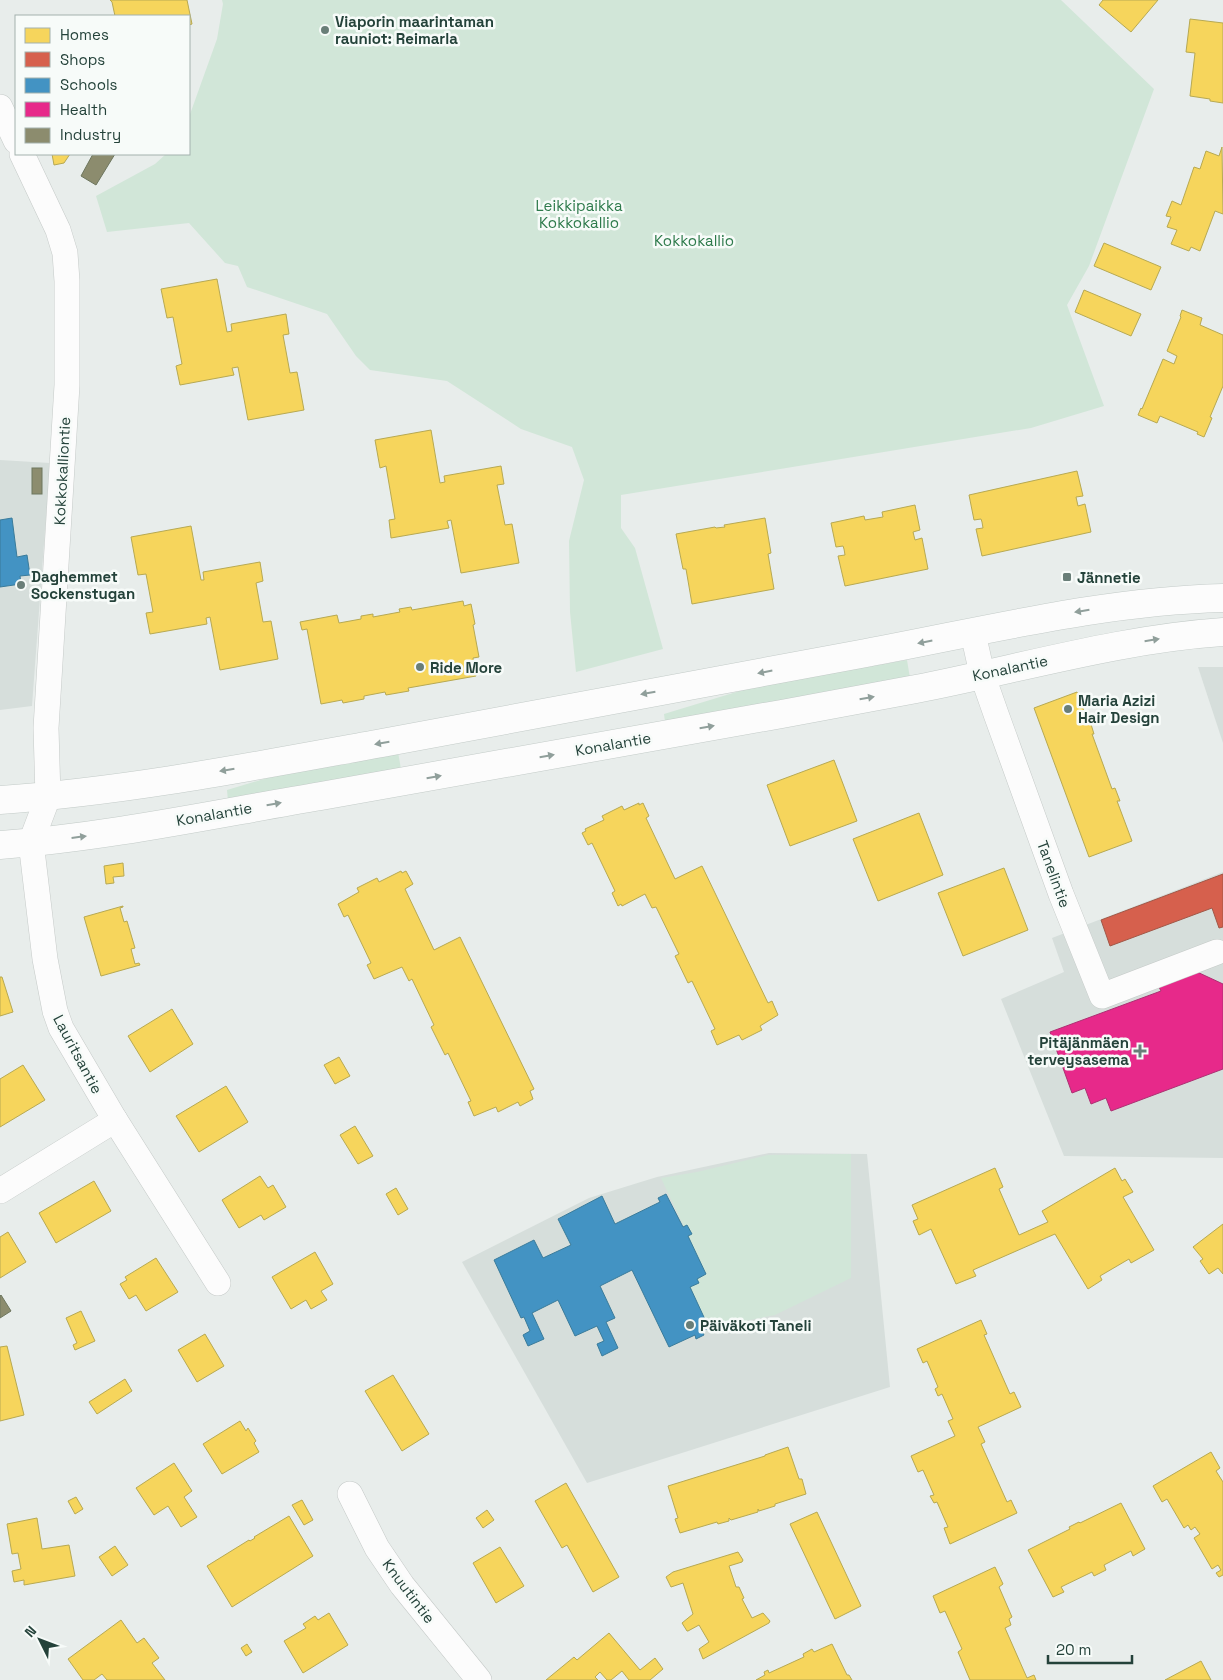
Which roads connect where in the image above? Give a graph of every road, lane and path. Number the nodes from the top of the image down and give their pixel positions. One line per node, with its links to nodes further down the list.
1 (0, 107): 2 (street)
2 (15, 139)
3 (22, 155): 8 (street, Kokkokalliontie)
4 (1223, 598): 6 (main road, one-way to 6)
5 (1223, 632): 7 (main road, Konalantie, one-way to 5)
6 (972, 633): 7 (street, Tanelintie); 8 (main road, one-way to 8)
7 (982, 674): 10 (main road, Konalantie, one-way to 7); 12 (street, Tanelintie)
8 (48, 797): 9 (main road); 10 (street, Lauritsantie)
9 (0, 800)
10 (31, 842): 11 (main road, Konalantie); 13 (street, Lauritsantie)
11 (0, 845)
12 (1217, 952)
13 (115, 1120): 14 (street); 15 (street, Lauritsantie)
14 (0, 1191)
15 (218, 1282)
16 (350, 1494): 17 (street, Knuutintie)
17 (479, 1680)

